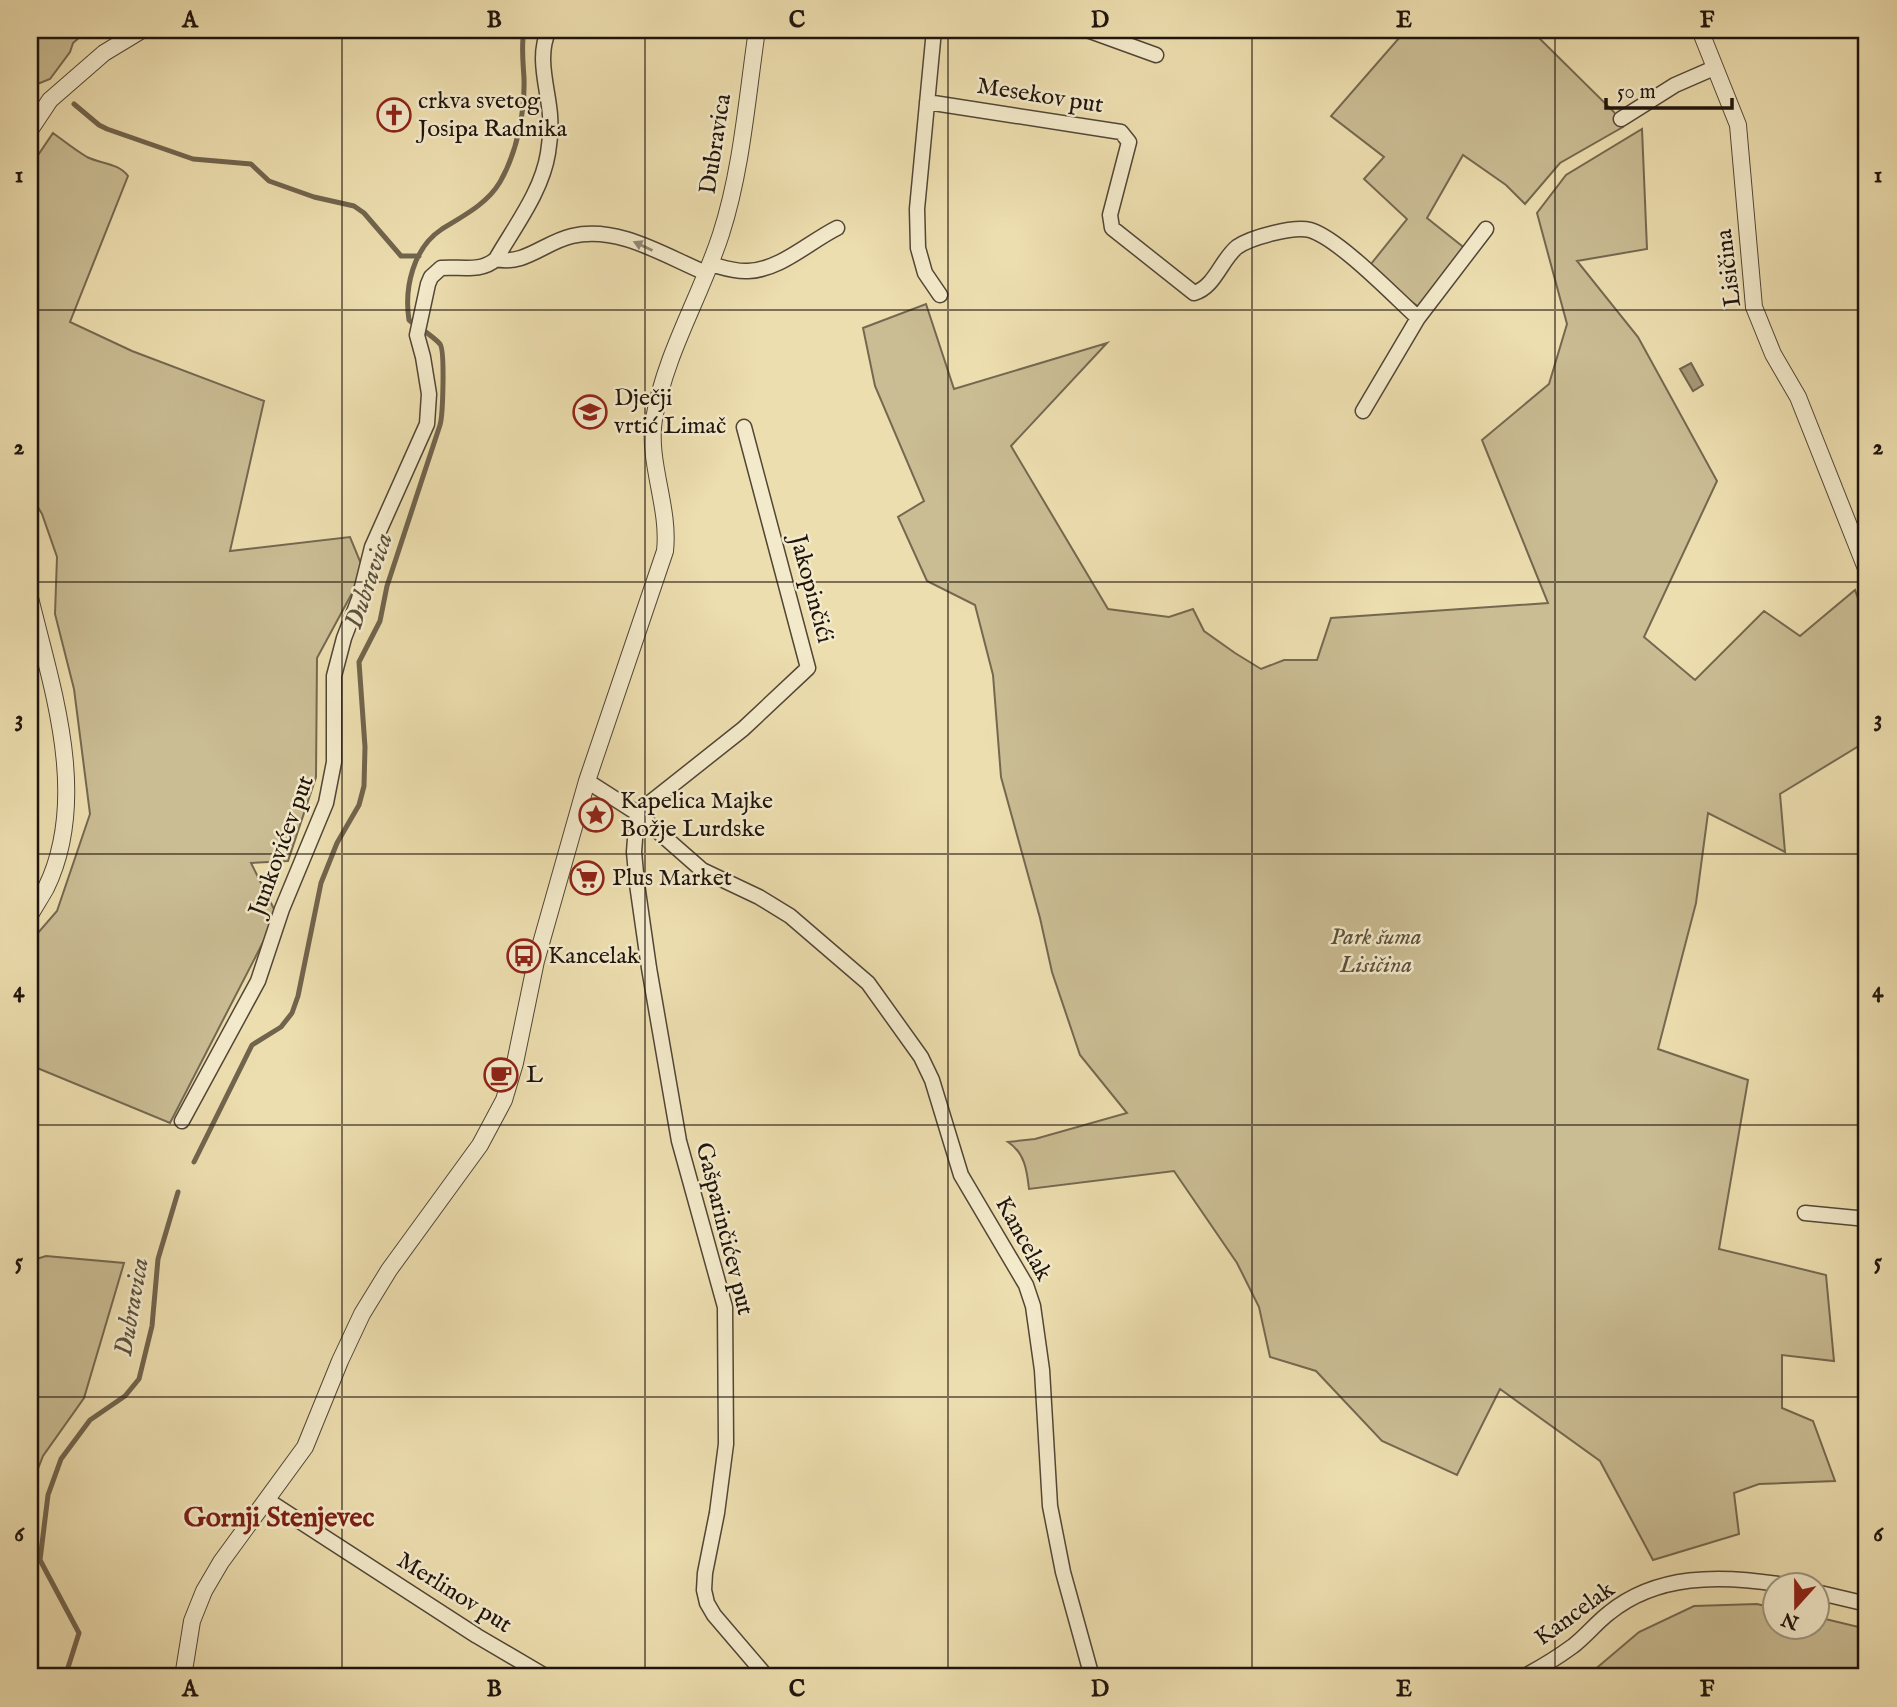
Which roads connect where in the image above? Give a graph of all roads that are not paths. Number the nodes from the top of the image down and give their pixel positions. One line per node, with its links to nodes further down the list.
1 (142, 30): 11 (street)
2 (548, 30): 14 (street)
3 (757, 30): 15 (street, Dubravica)
4 (934, 30): 9 (street)
5 (1087, 30): 7 (street)
6 (1700, 30): 8 (street, Lisičina)
7 (1156, 55)
8 (1714, 68): 10 (street); 20 (street, Lisičina)
9 (927, 102): 16 (street); 17 (street, Mesekov put)
10 (1621, 120)
11 (30, 130)
12 (837, 228): 15 (street)
13 (1486, 229): 17 (street)
14 (496, 259): 15 (street, Junkovićev put, one-way to 14); 26 (street, Junkovićev put)
15 (708, 268): 23 (street, Dubravica)
16 (940, 295)
17 (1418, 318): 18 (street)
18 (1363, 411)
19 (744, 427): 24 (street, Jakopinčići)
20 (1867, 570)
21 (30, 598): 22 (street)
22 (35, 641): 25 (street)
23 (587, 782): 24 (street, Kancelak); 29 (street, Dubravica)
24 (637, 813): 35 (street, Gašparinčićev put); 36 (street, Kancelak)
25 (30, 915)
26 (182, 1121)
27 (1805, 1213): 28 (street)
28 (1867, 1219)
29 (267, 1500): 33 (street, Dubravica); 34 (street, Merlinov put)
30 (1760, 1582): 37 (street, Kancelak)
31 (1830, 1595): 32 (street)
32 (1867, 1604)
33 (183, 1677)
34 (547, 1677)
35 (767, 1677)
36 (1092, 1677)
37 (1523, 1677)

